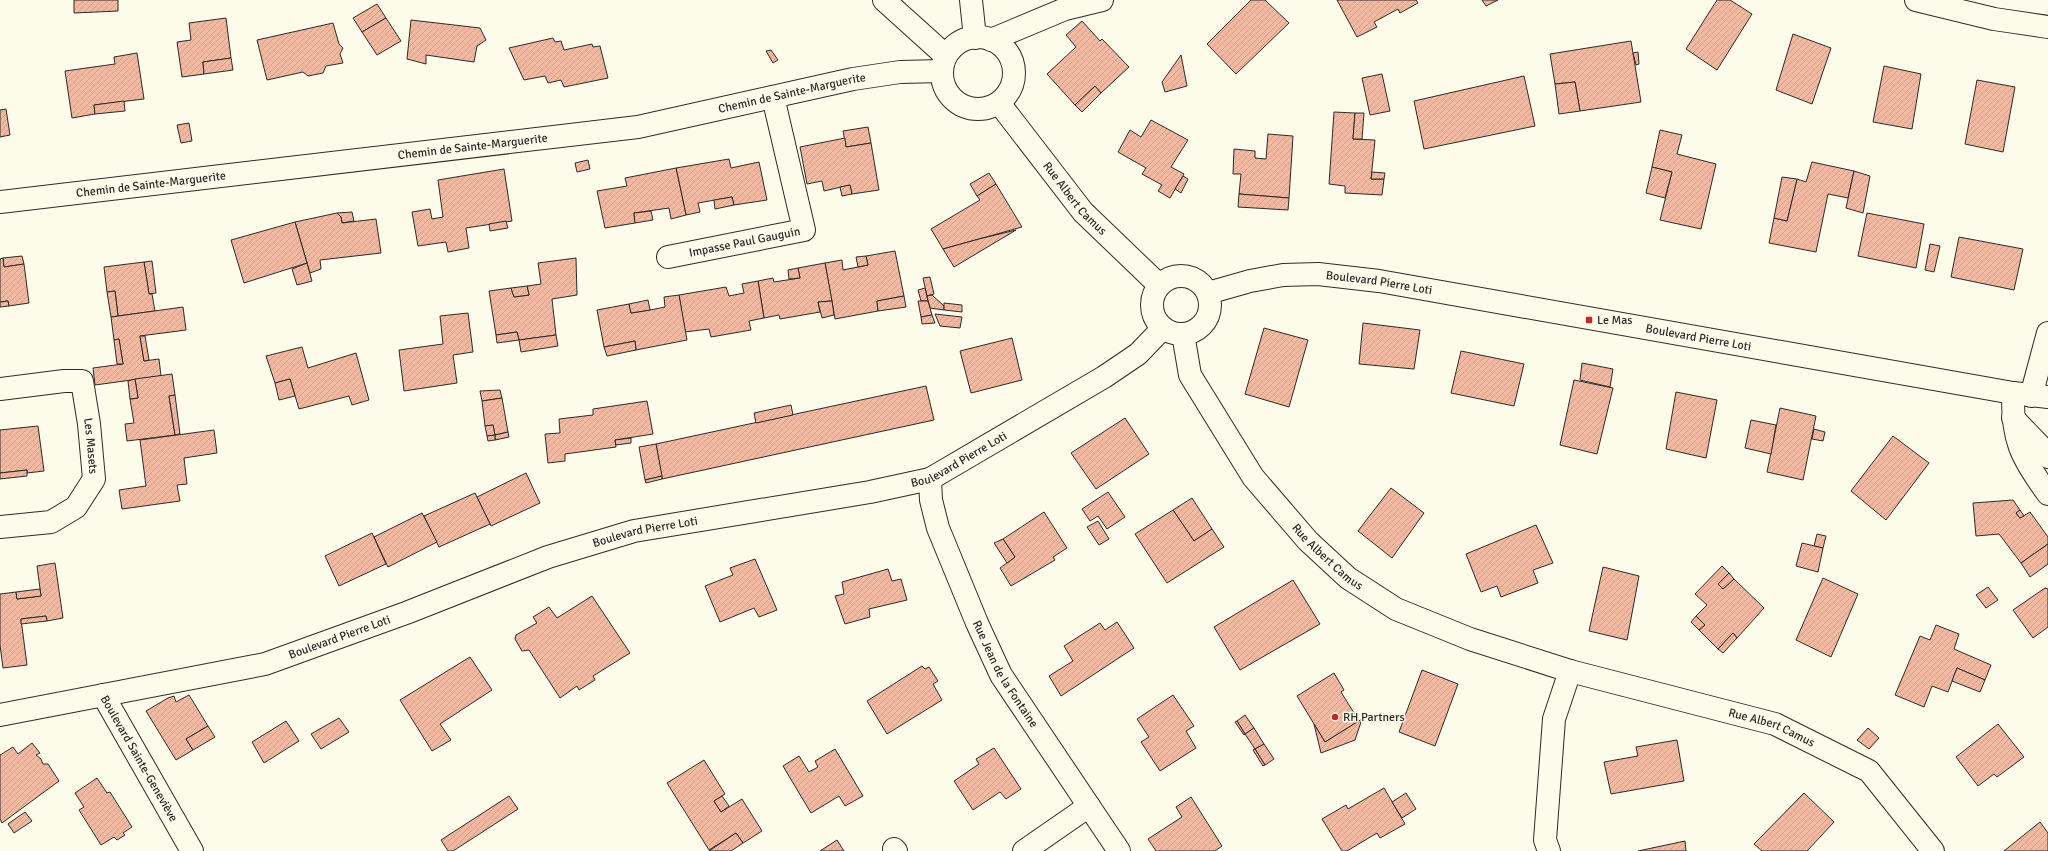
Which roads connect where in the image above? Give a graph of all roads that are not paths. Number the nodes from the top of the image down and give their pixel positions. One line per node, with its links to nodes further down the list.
1 (884, 0): 7 (street)
2 (971, 0): 6 (street)
3 (1102, 0): 6 (street)
4 (1916, 0): 5 (street)
5 (2048, 27)
6 (983, 39): 7 (street); 9 (street)
7 (944, 64): 8 (street, Chemin de Sainte-Marguerite); 9 (street)
8 (773, 97): 10 (street, Chemin de Sainte-Marguerite); 11 (street, Impasse Paul Gauguin)
9 (998, 103): 12 (street, Rue Albert Camus)
10 (0, 202)
11 (668, 257)
12 (1159, 285): 13 (street); 14 (street)
13 (1208, 293): 14 (street); 17 (street, Boulevard Pierre Loti)
14 (1173, 331): 20 (street, Boulevard Pierre Loti); 23 (street, Rue Albert Camus)
15 (2048, 333): 17 (street)
16 (0, 389): 22 (street, Les Masets)
17 (2031, 395): 18 (street)
18 (2013, 418): 19 (street); 21 (street)
19 (2048, 457)
20 (930, 479): 24 (street, Boulevard Pierre Loti); 26 (street, Rue Jean de la Fontaine)
21 (2048, 494)
22 (0, 527)
23 (1570, 671): 30 (street); 31 (street, Rue Albert Camus)
24 (103, 695): 25 (street, Boulevard Sainte-Geneviève); 27 (street, Boulevard Sainte-Geneviève)
25 (0, 715)
26 (1089, 806): 28 (street); 29 (street, Rue Jean de la Fontaine)
27 (192, 851)
28 (1024, 851)
29 (1119, 851)
30 (1550, 851)
31 (1934, 851)

